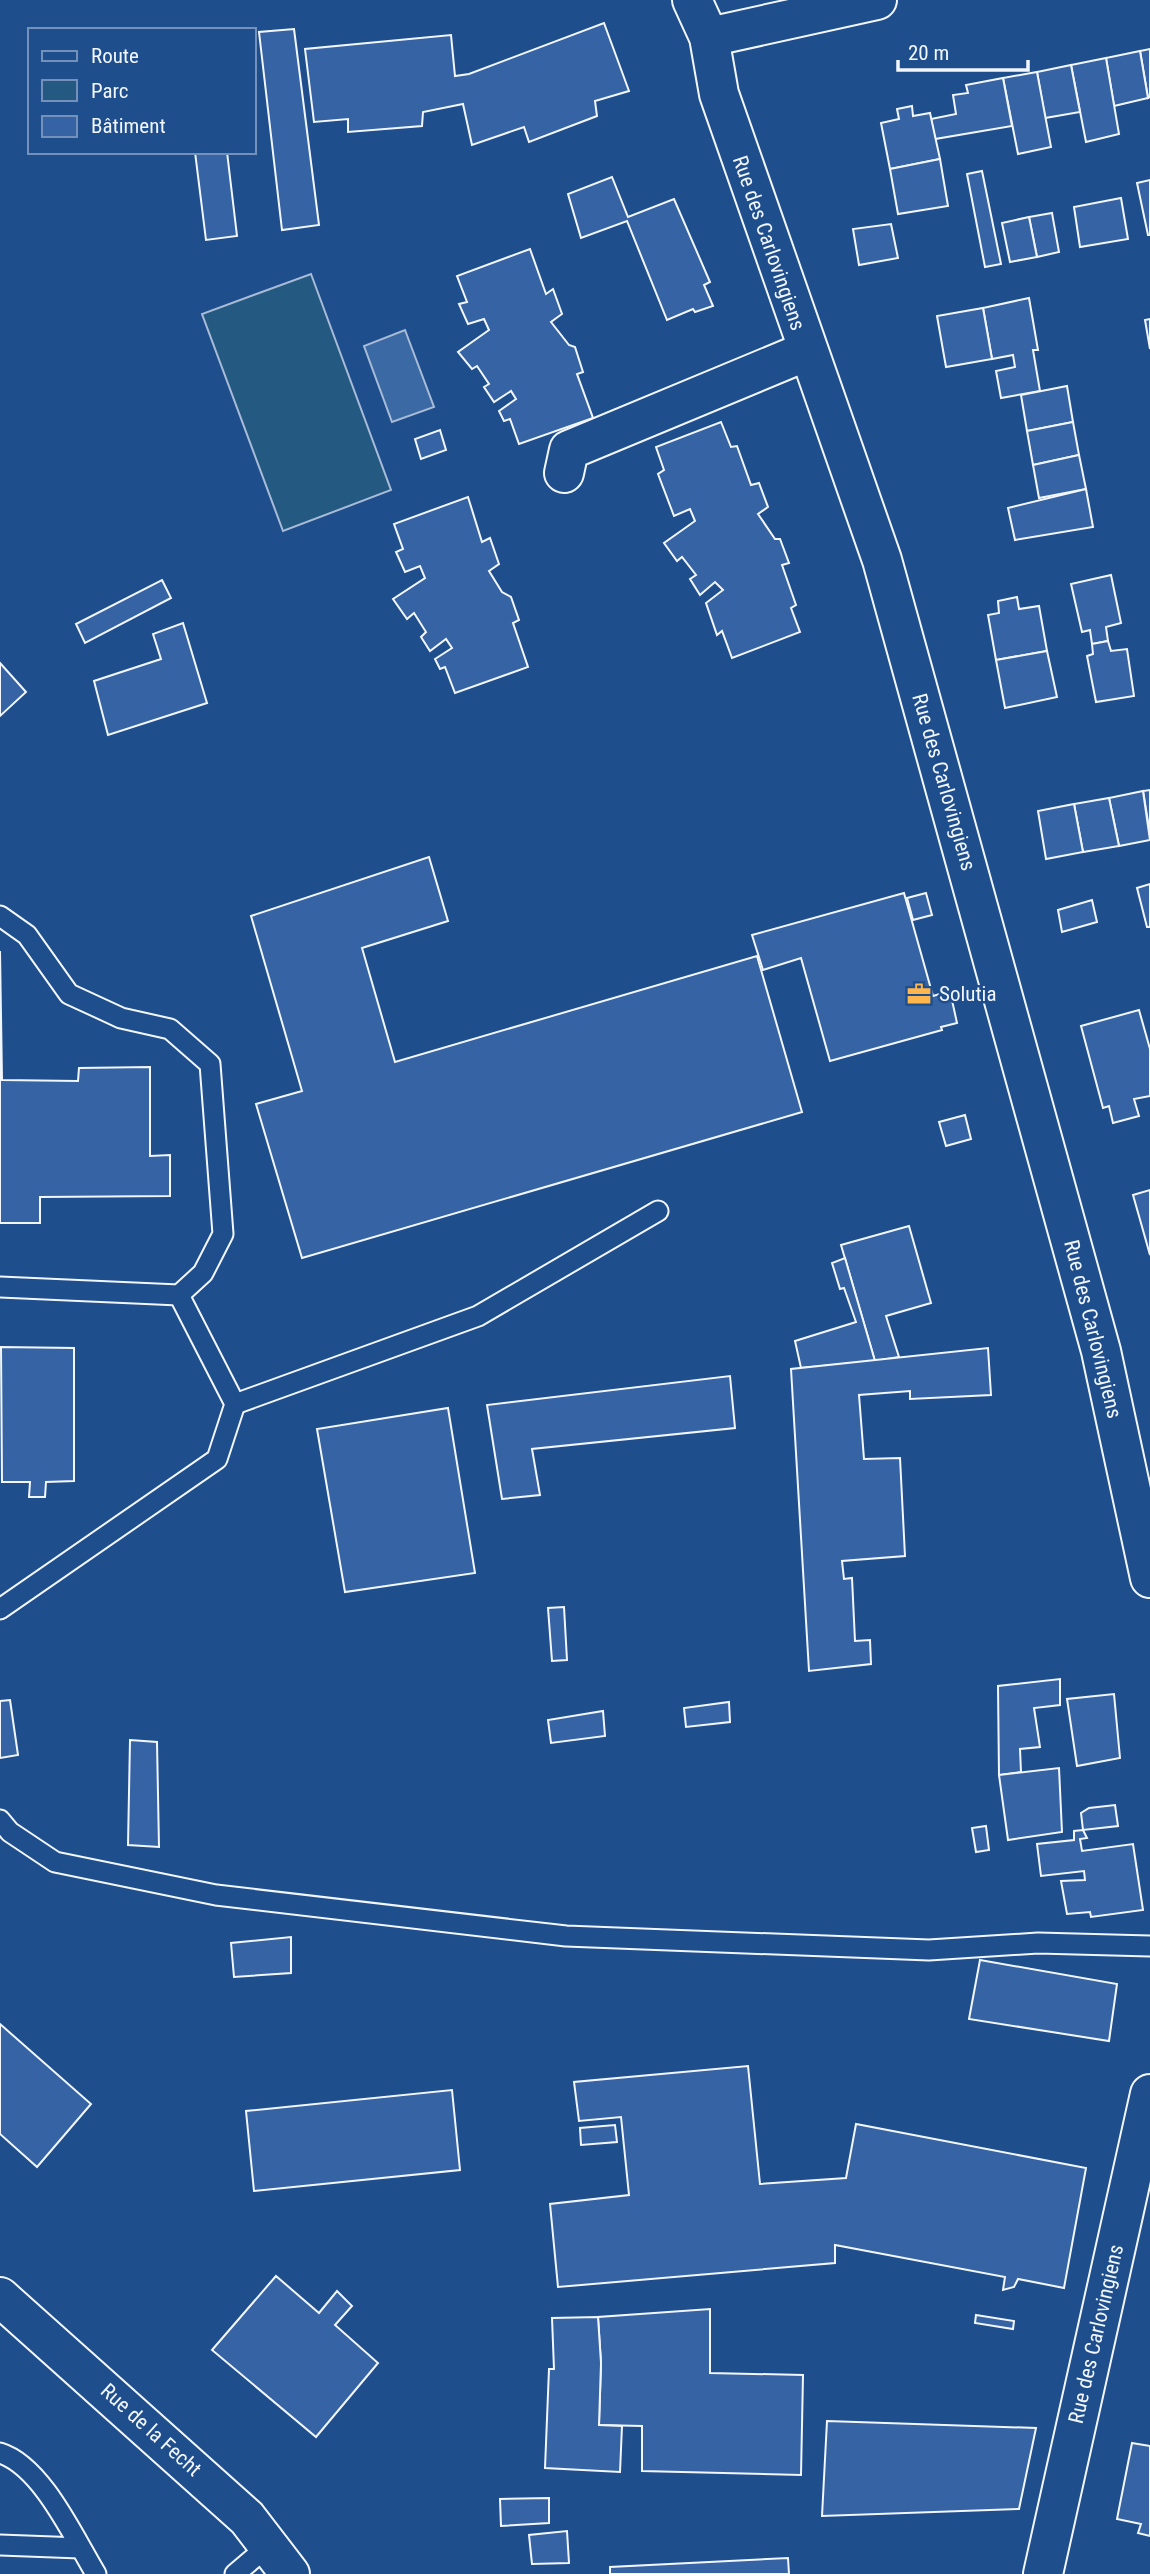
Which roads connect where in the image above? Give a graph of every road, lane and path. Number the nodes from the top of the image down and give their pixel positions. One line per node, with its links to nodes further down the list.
1 (692, 0): 3 (street, Rue des Carlovingiens)
2 (877, 0): 3 (street)
3 (709, 37): 4 (street, Rue des Carlovingiens)
4 (807, 351): 5 (street); 11 (street, Rue des Carlovingiens)
5 (564, 473)
6 (0, 916): 9 (lane)
7 (658, 1211): 10 (lane)
8 (0, 1287): 9 (lane)
9 (179, 1296): 10 (lane)
10 (235, 1404): 13 (lane)
11 (1146, 1533): 12 (street, Rue des Carlovingiens)
12 (1150, 1578)
13 (0, 1609)
14 (0, 1820): 15 (lane)
15 (1150, 1946)
16 (1150, 2094): 24 (street, Rue des Carlovingiens)
17 (0, 2297): 21 (street, Rue de la Fecht)
18 (0, 2453): 20 (lane)
19 (0, 2544): 20 (lane)
20 (80, 2548): 22 (lane)
21 (279, 2560): 23 (lane)
22 (96, 2574)
23 (235, 2574)
24 (1043, 2574)

